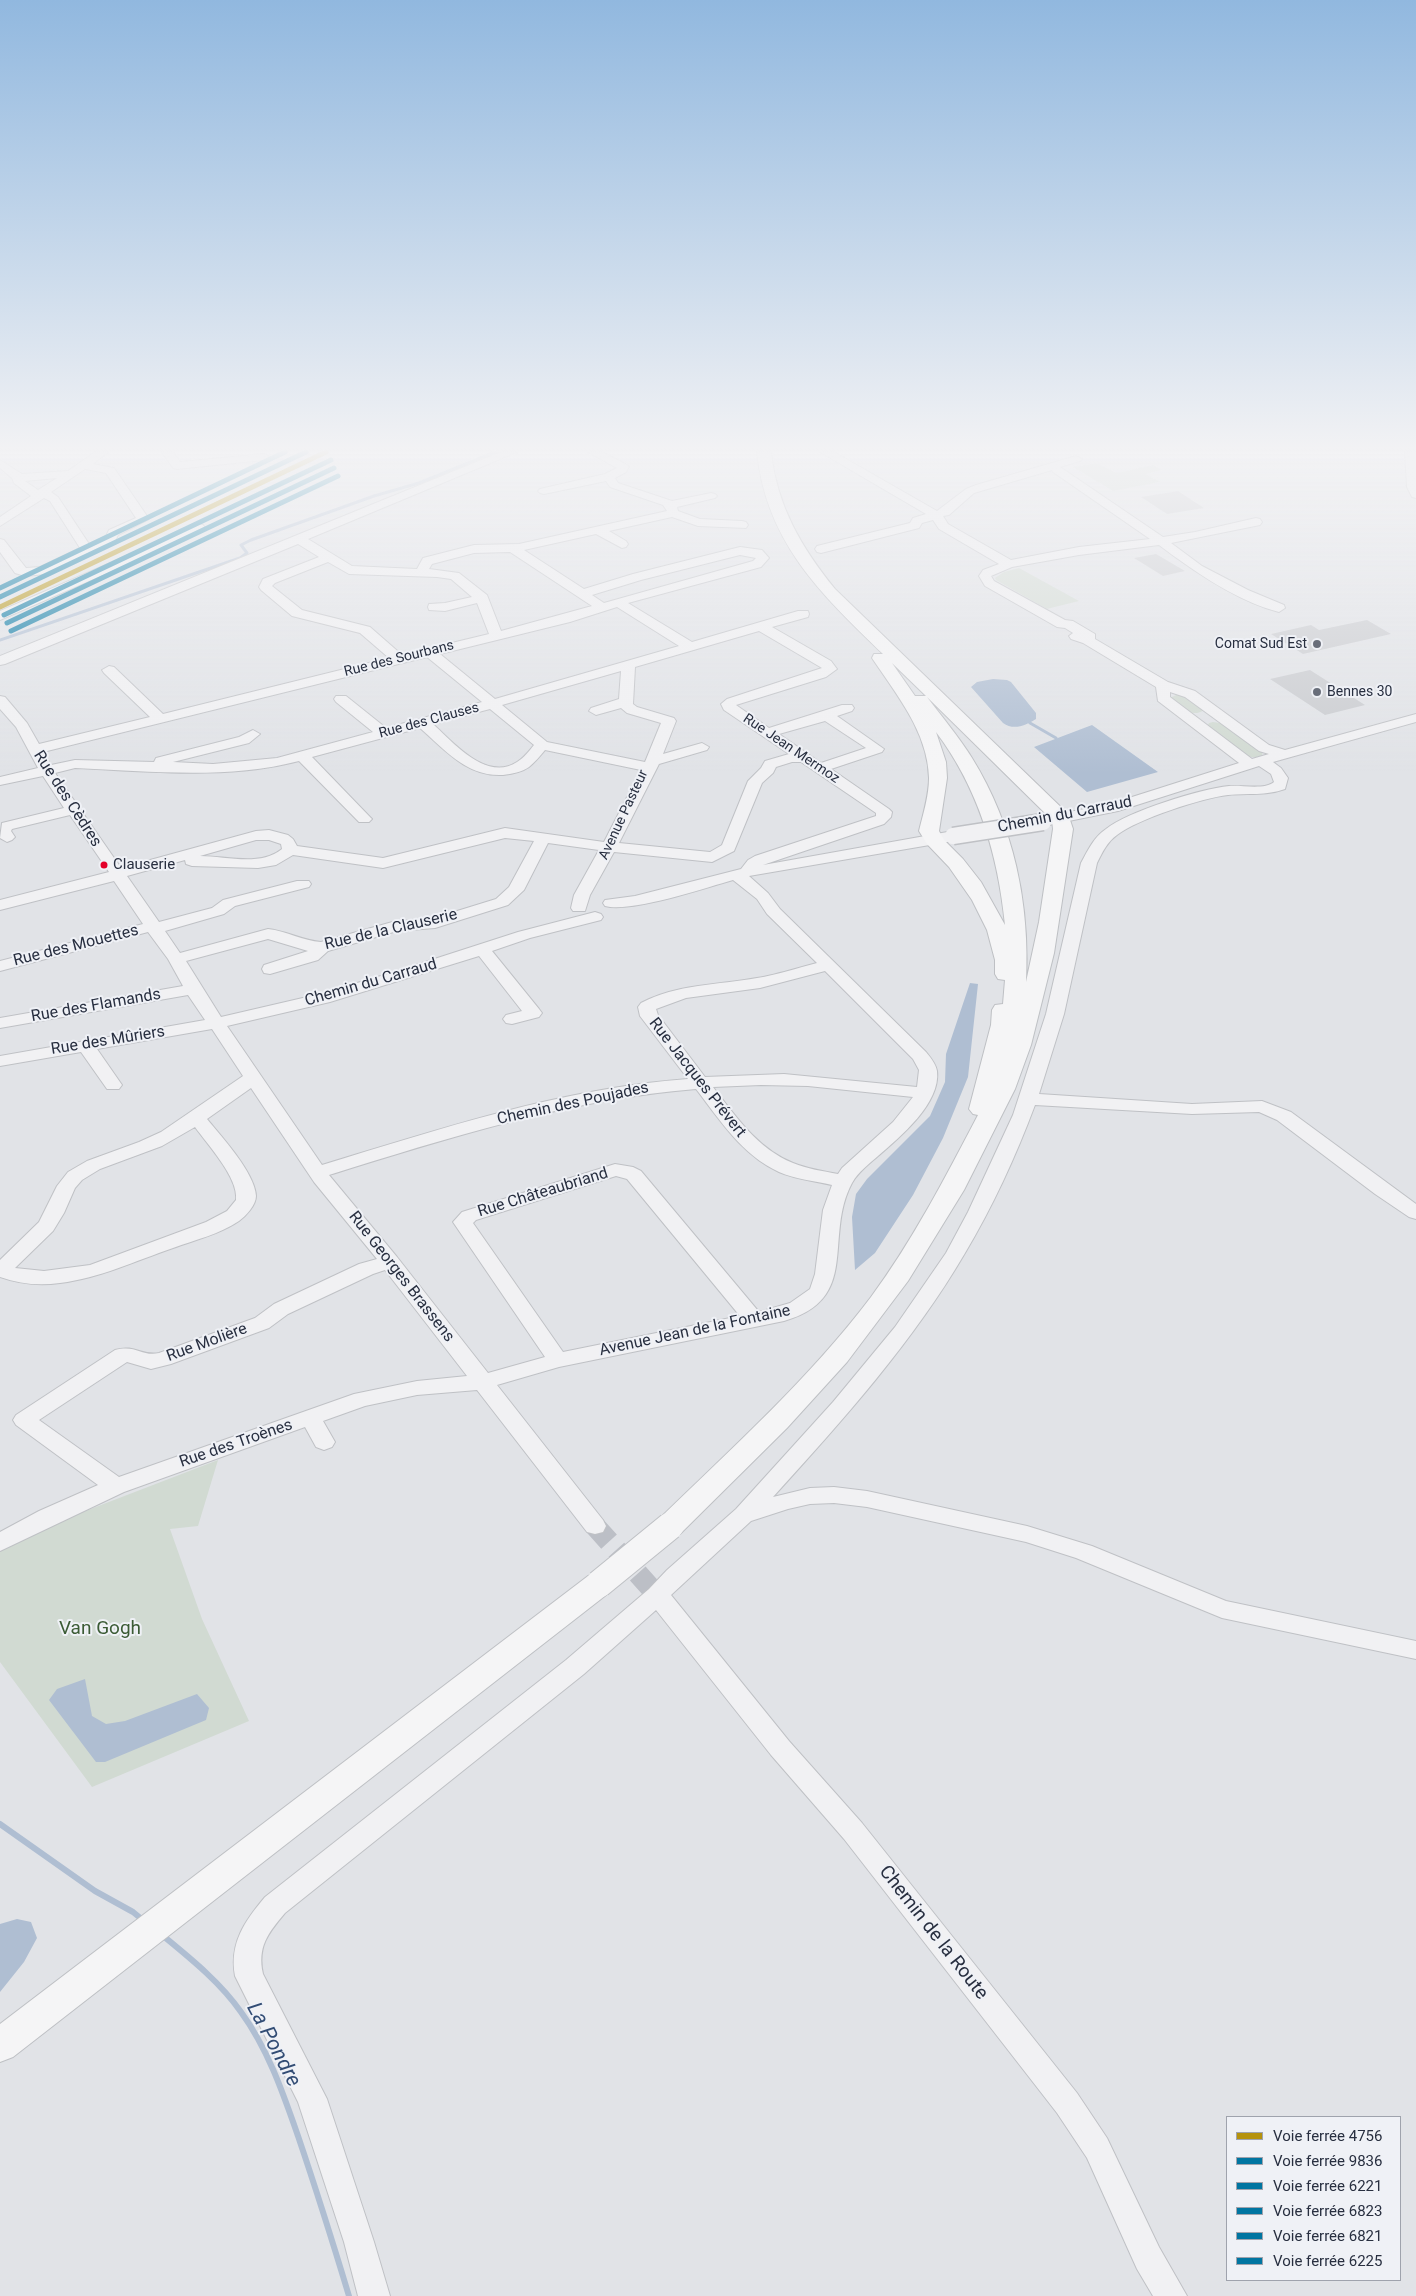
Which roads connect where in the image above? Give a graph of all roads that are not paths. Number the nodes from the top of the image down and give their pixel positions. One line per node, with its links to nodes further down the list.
1 (11, 559): 2 (street)
2 (66, 559)
3 (129, 559): 26 (street)
4 (251, 559): 32 (street)
5 (324, 559): 31 (street)
6 (329, 559): 17 (street)
7 (430, 559): 17 (street)
8 (529, 559): 18 (street)
9 (708, 559): 18 (street)
10 (803, 559): 22 (main road)
11 (812, 559): 22 (main road)
12 (1001, 559): 16 (street)
13 (1037, 559): 16 (street)
14 (1185, 559): 24 (street)
15 (762, 561): 20 (street, Rue des Sourbans)
16 (1009, 564): 35 (street)
17 (422, 572): 19 (street)
18 (582, 594): 23 (street)
19 (482, 598): 21 (street); 28 (street)
20 (619, 603): 23 (street, Rue des Sourbans); 29 (street)
21 (434, 607)
22 (845, 607): 63 (main road); 66 (main road); 96 (main road)
23 (604, 608): 28 (street, Rue des Sourbans)
24 (1279, 608)
25 (803, 614): 27 (street, Rue des Clauses)
26 (0, 616)
27 (760, 626): 29 (street, Rue des Clauses); 46 (street, Rue Jean Mermoz)
28 (496, 636): 30 (street, Rue des Sourbans)
29 (689, 646): 33 (street, Rue des Clauses)
30 (429, 652): 31 (street, Rue des Sourbans); 39 (street, Avenue Pasteur)
31 (398, 660): 44 (street, Rue des Sourbans)
32 (0, 661)
33 (628, 665): 38 (street); 39 (street, Rue des Clauses)
34 (109, 670): 44 (street)
35 (1163, 685): 52 (street); 55 (street)
36 (340, 699): 48 (street)
37 (0, 700): 51 (street, Rue des Cèdres)
38 (625, 702): 41 (street); 56 (street)
39 (492, 704): 45 (street, Rue des Clauses); 49 (street, Avenue Pasteur)
40 (847, 708): 42 (street)
41 (596, 711)
42 (823, 716): 46 (street); 58 (street)
43 (1416, 718): 52 (street, Chemin du Carraud)
44 (160, 719): 51 (street, Rue des Sourbans)
45 (423, 723): 48 (street, Rue des Clauses); 49 (street)
46 (767, 733): 54 (street, Rue Jean Mermoz)
47 (253, 734): 57 (street)
48 (384, 734): 53 (street, Rue des Clauses)
49 (542, 745): 56 (street, Avenue Pasteur)
50 (702, 747): 56 (street)
51 (34, 750): 59 (street, Rue des Cèdres)
52 (1283, 754): 55 (street, Chemin du Carraud)
53 (303, 756): 57 (street, Rue des Clauses); 62 (street)
54 (802, 758): 58 (street, Rue Jean Mermoz); 67 (street)
55 (1256, 762): 63 (street, Chemin du Carraud); 94 (street)
56 (651, 764): 67 (street, Avenue Pasteur)
57 (139, 766): 59 (street, Rue des Clauses)
58 (820, 768): 69 (street, Rue Jean Mermoz)
59 (46, 770): 60 (street); 61 (street, Rue des Cèdres)
60 (0, 781)
61 (74, 810): 64 (street); 70 (street, Rue des Cèdres)
62 (364, 819)
63 (1052, 820): 66 (street, Chemin du Carraud, bridge); 96 (main road)
64 (8, 837)
65 (543, 838): 67 (street); 68 (street); 78 (street, Rue de la Clauserie)
66 (931, 839): 69 (street, Chemin du Carraud); 96 (main road)
67 (610, 847): 71 (street, Avenue Pasteur)
68 (290, 850): 70 (street); 70 (street)
69 (740, 873): 74 (street, Chemin du Carraud); 81 (street, Avenue Jean de la Fontaine)
70 (117, 875): 73 (street); 76 (street, Rue des Cèdres)
71 (594, 875): 74 (street, Avenue Pasteur); 75 (street, Avenue Pasteur)
72 (303, 884): 76 (street, Rue des Mouettes)
73 (0, 905)
74 (605, 908): 75 (street); 77 (street, Chemin du Carraud)
75 (579, 910): 77 (street, Chemin du Carraud)
76 (154, 928): 80 (street, Rue des Cèdres); 82 (street, Rue des Mouettes)
77 (524, 935): 79 (street, Chemin du Carraud)
78 (322, 946): 80 (street, Rue de la Clauserie); 83 (street)
79 (482, 948): 85 (street); 87 (street, Chemin du Carraud)
80 (176, 960): 84 (street, Rue des Cèdres)
81 (828, 965): 91 (street, Rue Jacques Prévert); 93 (street, Avenue Jean de la Fontaine)
82 (0, 966)
83 (270, 968)
84 (193, 989): 86 (street, Rue des Flamands); 87 (street, Rue des Cèdres)
85 (512, 1019)
86 (0, 1023)
87 (216, 1023): 88 (street, Rue des Mûriers); 90 (street, Rue Georges Brassens)
88 (85, 1046): 89 (street, Rue des Mûriers); 92 (street)
89 (0, 1061)
90 (254, 1076): 95 (street); 97 (street, Rue Georges Brassens)
91 (700, 1082): 93 (street, Chemin des Poujades); 97 (street, Chemin des Poujades); 98 (street, Rue Jacques Prévert)
92 (113, 1085)
93 (923, 1093): 98 (street, Avenue Jean de la Fontaine)
94 (1027, 1099): 99 (street); 108 (street)
95 (196, 1117): 101 (street); 101 (street)
96 (969, 1158): 113 (main road, bridge)
97 (318, 1172): 100 (street, Rue Georges Brassens)
98 (841, 1181): 102 (street, Avenue Jean de la Fontaine)
99 (1416, 1213)
100 (384, 1254): 104 (street, Rue Georges Brassens); 107 (street, Rue Molière)
101 (0, 1270)
102 (754, 1320): 103 (street, Avenue Jean de la Fontaine); 103 (street, Rue Châteaubriand)
103 (558, 1360): 104 (street, Avenue Jean de la Fontaine)
104 (483, 1382): 105 (street, Rue des Troènes); 109 (street, Rue Georges Brassens)
105 (311, 1418): 106 (street); 107 (street, Rue des Troènes)
106 (324, 1442)
107 (116, 1486): 110 (street, Rue des Troènes)
108 (743, 1515): 111 (street); 112 (street)
109 (595, 1526)
110 (0, 1542)
111 (656, 1596): 114 (street); 115 (street, Chemin de la Route)
112 (1416, 1650)
113 (0, 2045)
114 (374, 2296)
115 (1171, 2296)

